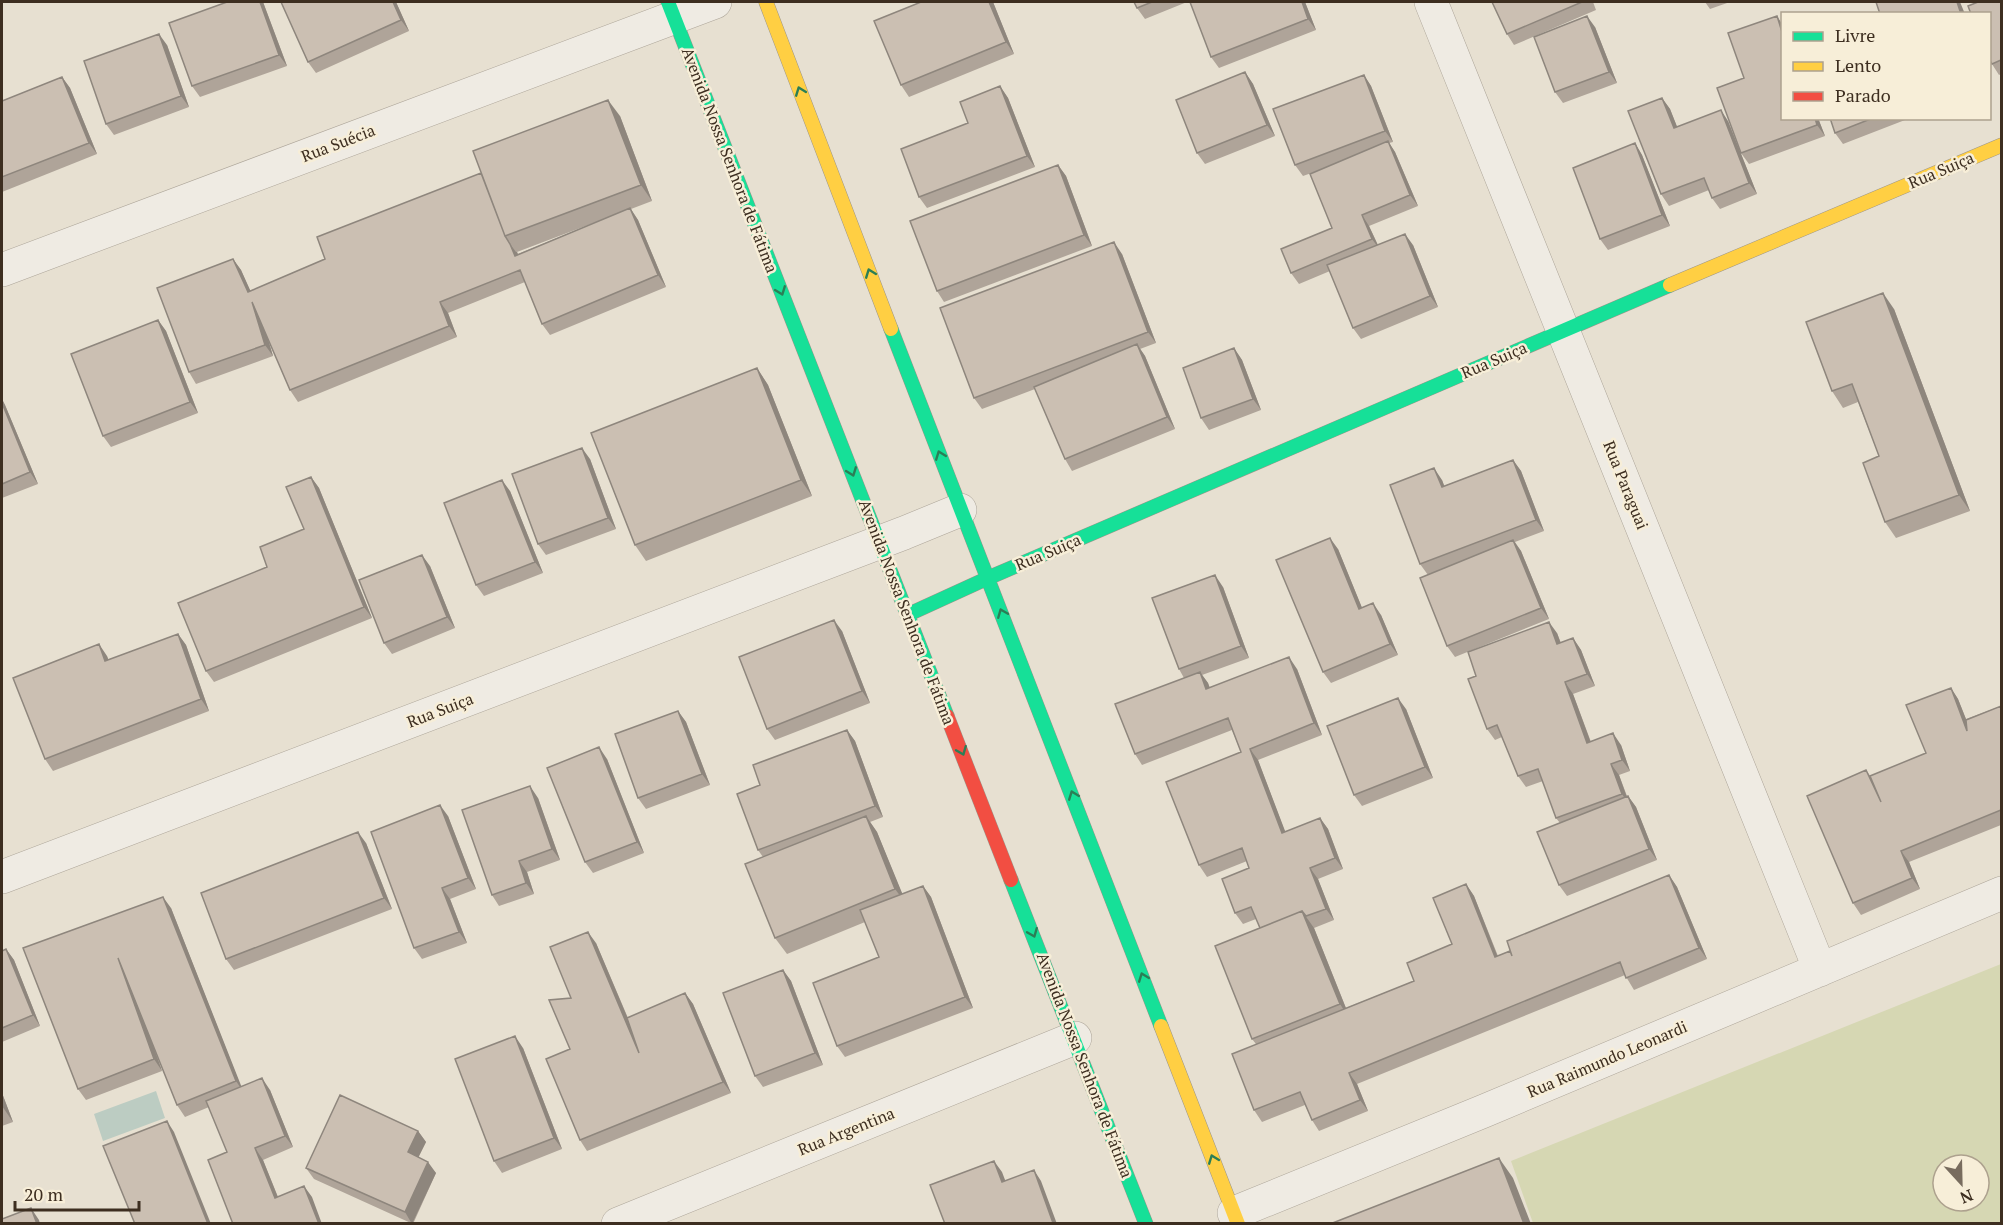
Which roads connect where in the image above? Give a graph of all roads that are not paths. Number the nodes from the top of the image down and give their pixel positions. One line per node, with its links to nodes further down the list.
1 (715, 2): 4 (street, Rua Suécia)
2 (766, 2): 8 (street, one-way to 2)
3 (1431, 2): 7 (street, Rua Paraguai)
4 (671, 9): 6 (street, Rua Suécia); 9 (street, Avenida Nossa Senhora de Fátima, one-way to 9)
5 (2001, 145): 7 (street, Rua Suiça)
6 (2, 270)
7 (1564, 330): 10 (street, Rua Suiça); 14 (street, Rua Paraguai)
8 (960, 510): 9 (street, Rua Suiça); 10 (street)
9 (879, 543): 11 (street, Avenida Nossa Senhora de Fátima); 12 (street, Rua Suiça)
10 (988, 578): 11 (street, Rua Suiça); 16 (street, one-way to 10)
11 (907, 615): 15 (street, Avenida Nossa Senhora de Fátima, one-way to 15)
12 (2, 877)
13 (2001, 893): 14 (street, Rua Raimundo Leonardi)
14 (1820, 970): 16 (street, Rua Raimundo Leonardi)
15 (1075, 1038): 17 (street, Rua Argentina); 18 (street, Avenida Nossa Senhora de Fátima)
16 (1232, 1218)
17 (618, 1224)
18 (1146, 1224)

